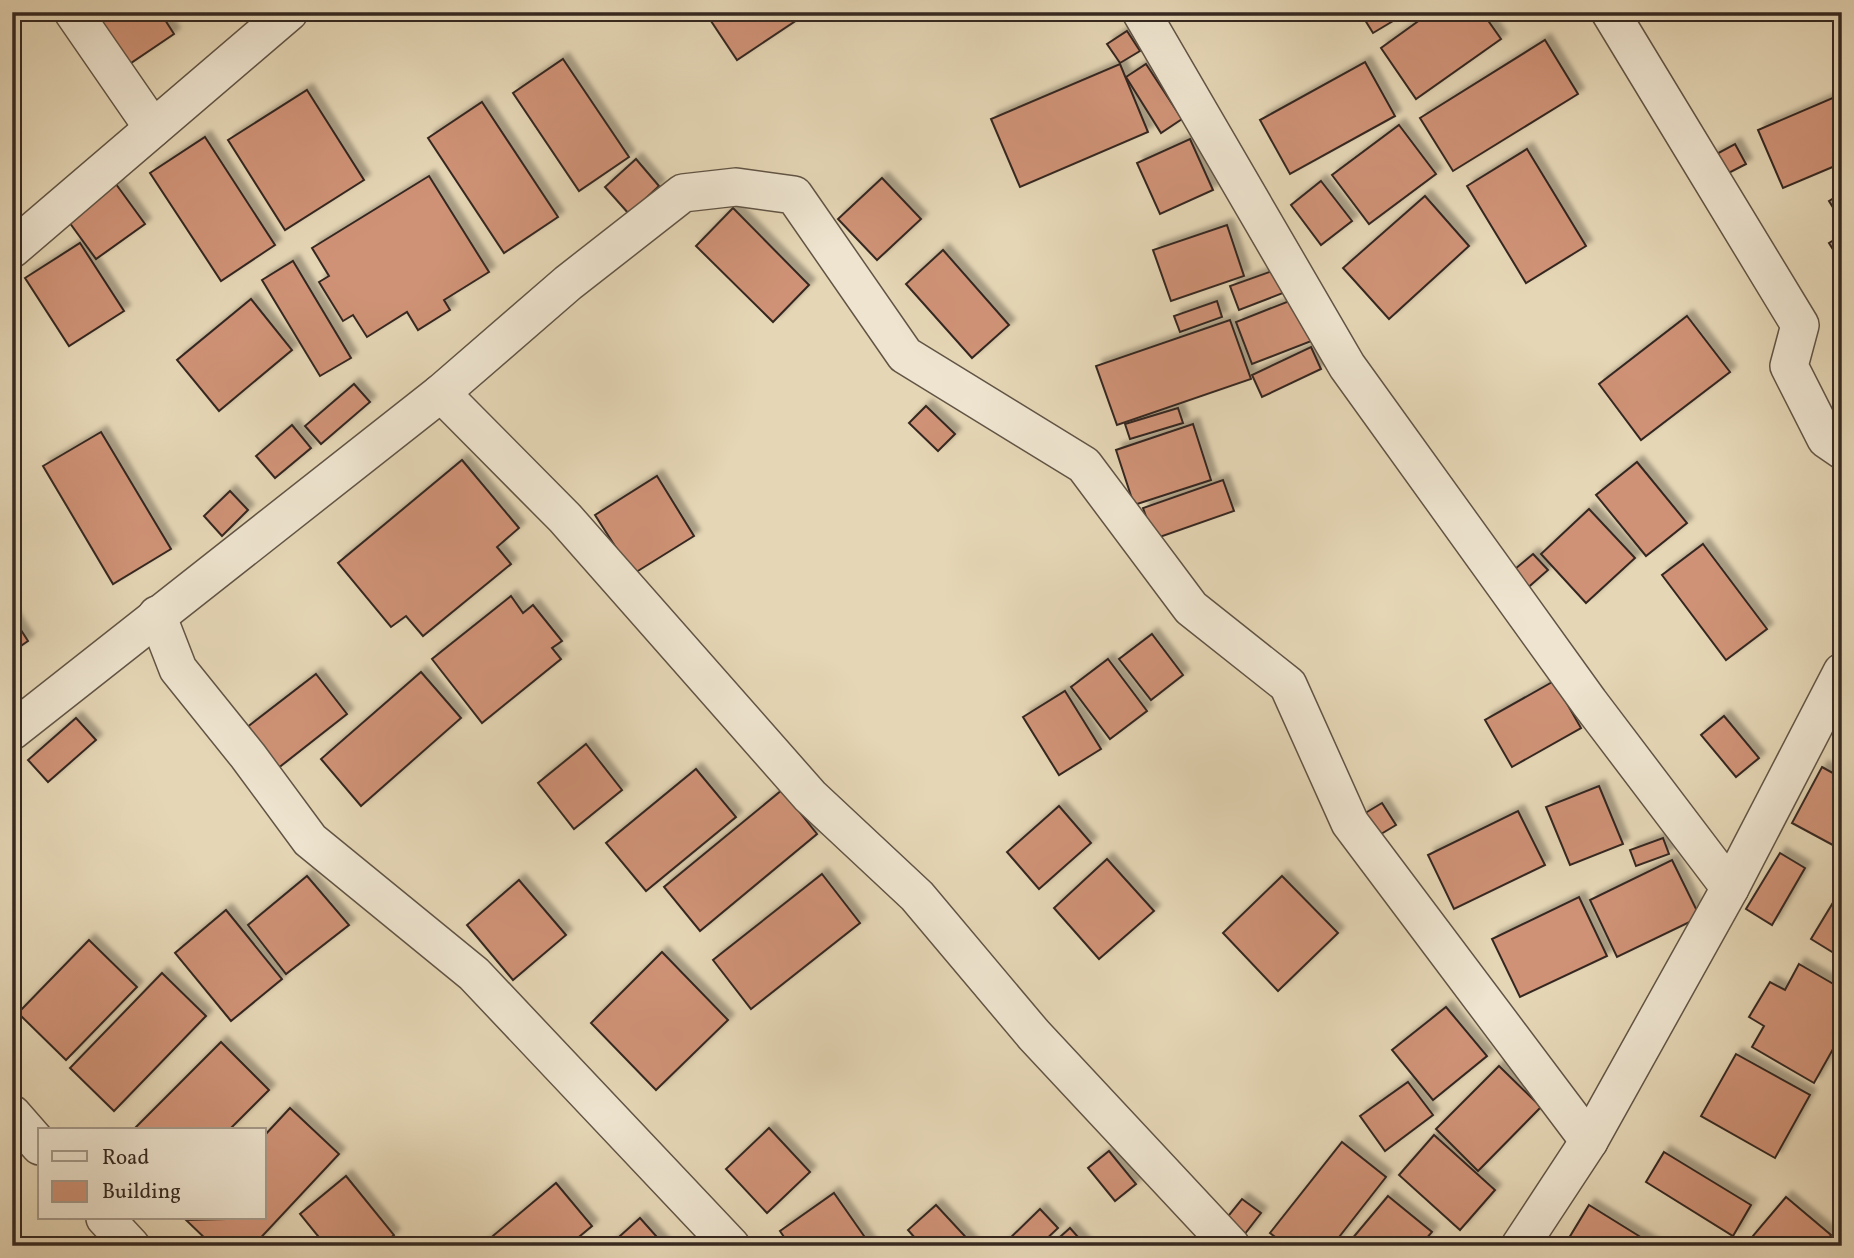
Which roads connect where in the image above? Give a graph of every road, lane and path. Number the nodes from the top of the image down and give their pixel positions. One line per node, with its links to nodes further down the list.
1 (73, 12): 5 (street)
2 (289, 12): 5 (street)
3 (1142, 12): 12 (street)
4 (1610, 12): 8 (street)
5 (153, 128): 6 (street)
6 (12, 248)
7 (441, 393): 9 (street); 14 (street); 19 (street)
8 (1842, 450)
9 (157, 615): 11 (street); 18 (street)
10 (1842, 672): 12 (street)
11 (12, 731)
12 (1730, 888): 14 (street)
13 (12, 1114): 15 (street)
14 (1589, 1141): 20 (street)
15 (38, 1144)
16 (107, 1220): 17 (street)
17 (131, 1246)
18 (731, 1246)
19 (1231, 1246)
20 (1520, 1246)

